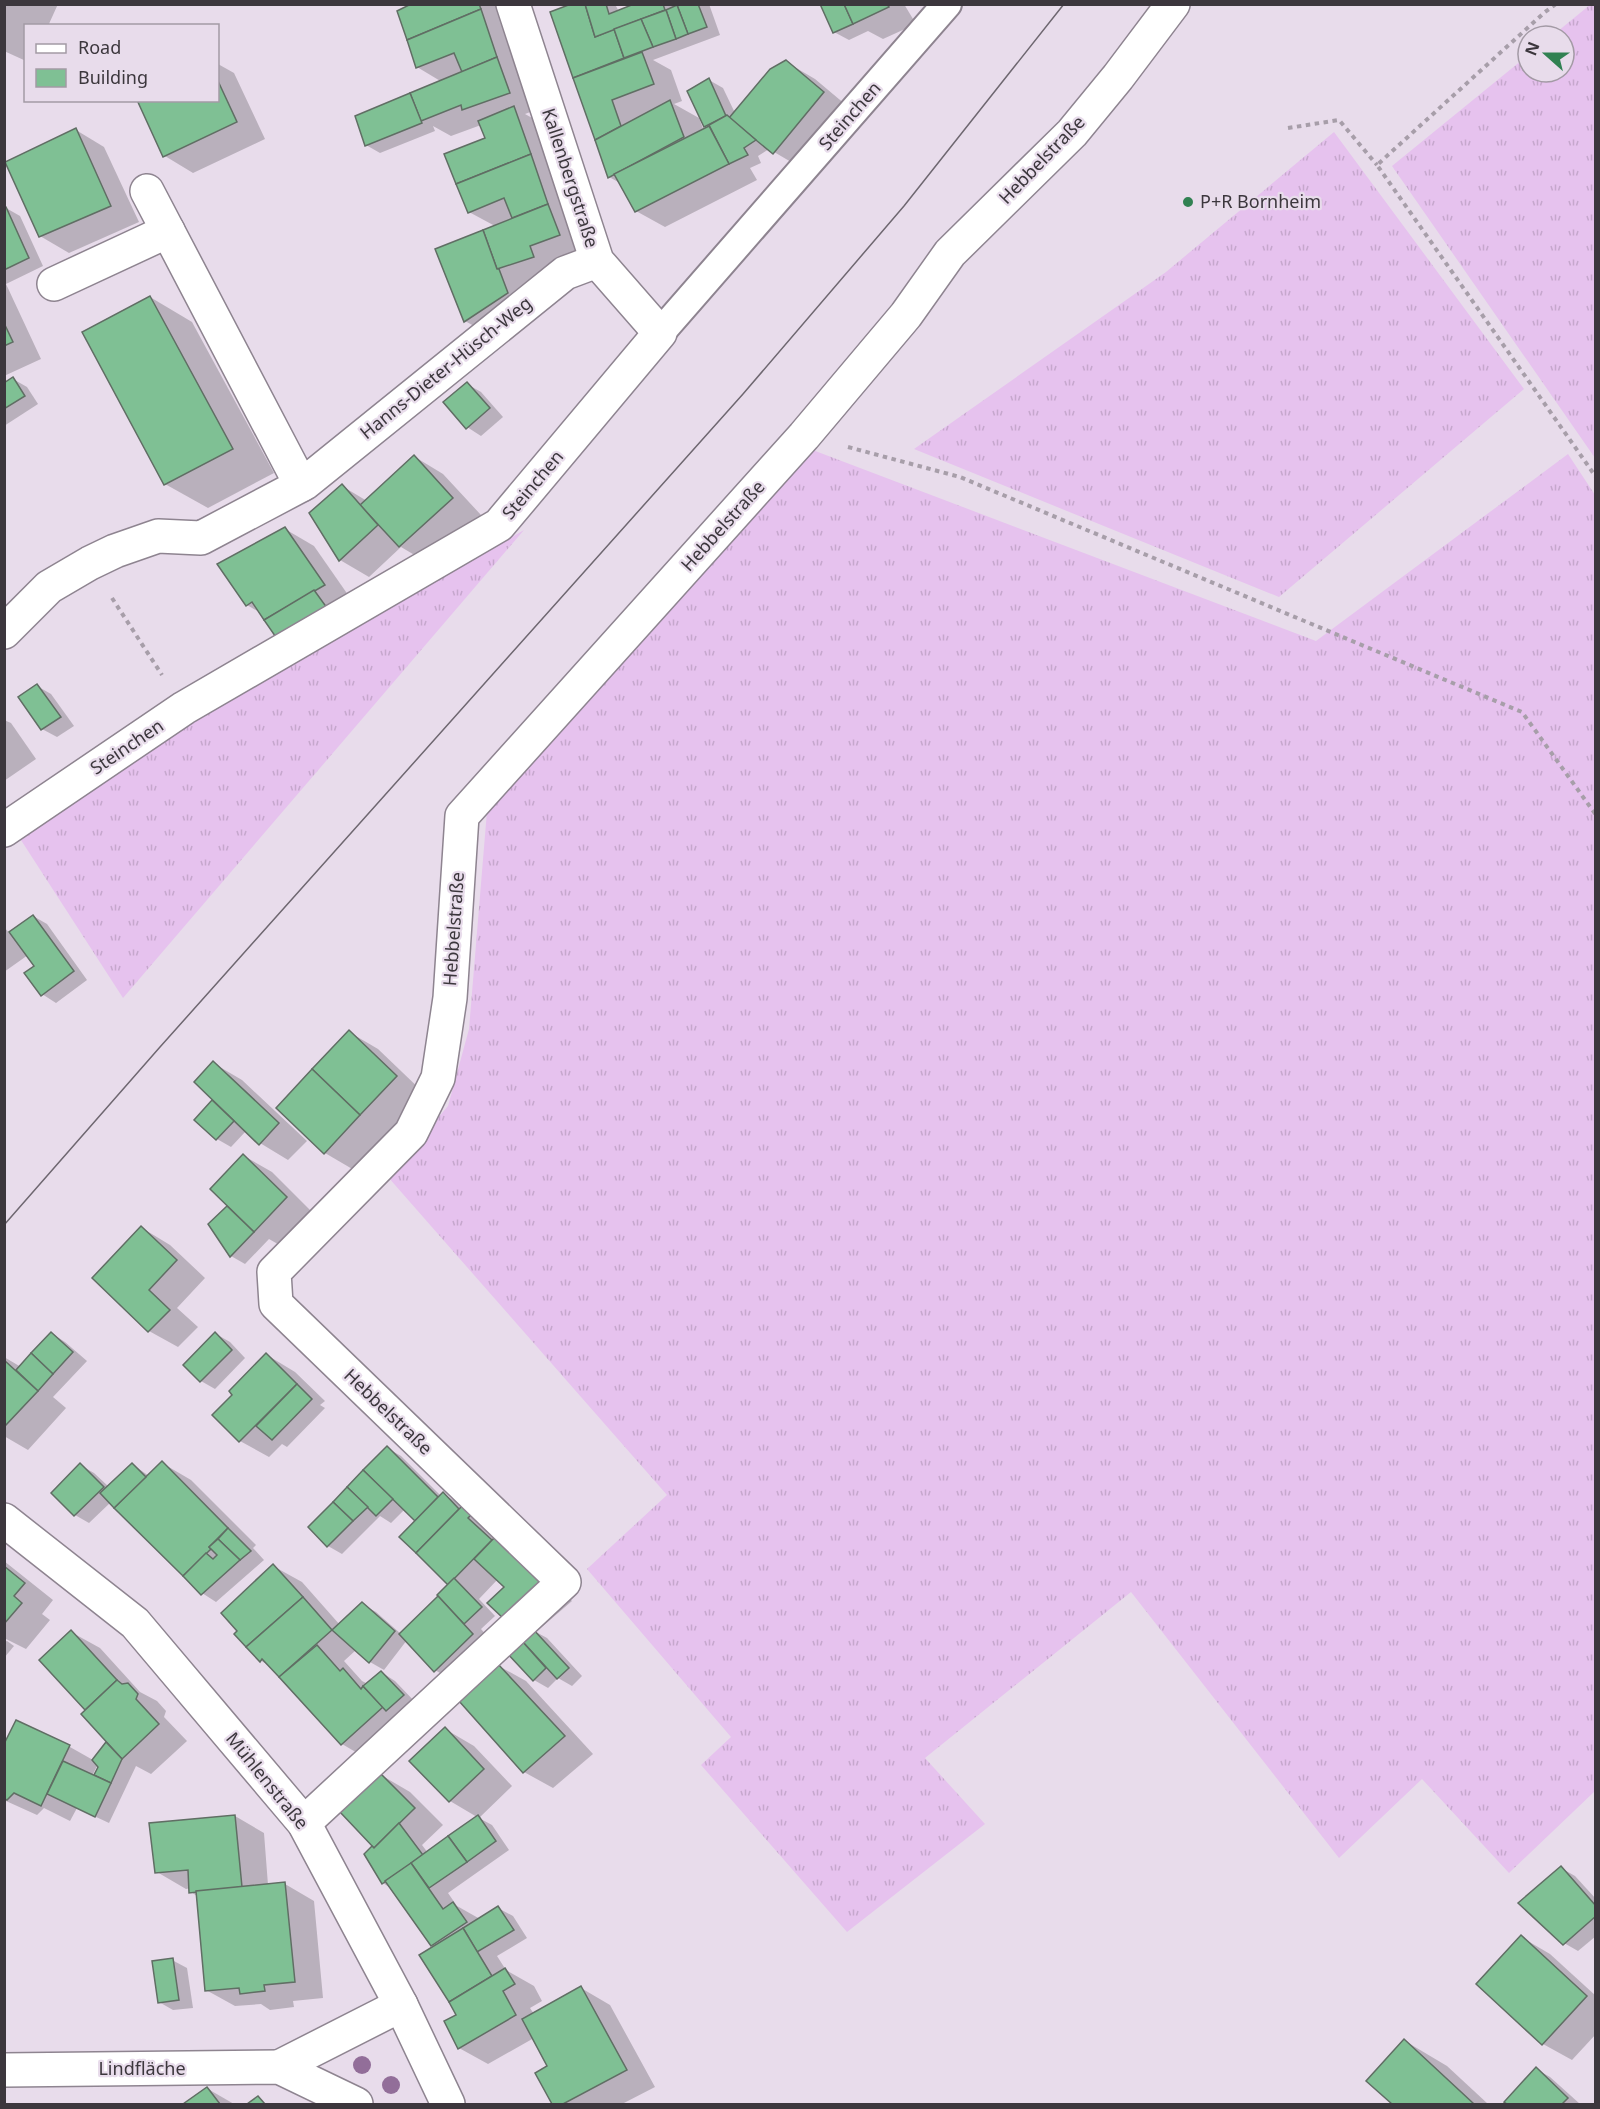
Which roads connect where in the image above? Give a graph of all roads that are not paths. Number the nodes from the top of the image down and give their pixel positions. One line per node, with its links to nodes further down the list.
1 (513, 4): 6 (street, Kallenbergstraße)
2 (947, 4): 8 (lane, Steinchen)
3 (1173, 4): 13 (street, Hebbelstraße)
4 (147, 191): 5 (street)
5 (168, 231): 7 (street); 9 (street)
6 (597, 261): 8 (street, Kallenbergstraße); 9 (street, Hanns-Dieter-Hüsch-Weg)
7 (54, 284)
8 (660, 333): 11 (street, Steinchen)
9 (301, 485): 10 (street, Hanns-Dieter-Hüsch-Weg)
10 (4, 632)
11 (4, 831)
12 (4, 1520): 13 (street, Mühlenstraße)
13 (304, 1823): 14 (street, Mühlenstraße)
14 (401, 2004): 15 (street, Lindfläche); 18 (street, Mühlenstraße)
15 (279, 2067): 16 (street, Lindfläche); 17 (street, Lindfläche)
16 (4, 2070)
17 (356, 2104)
18 (448, 2104)

